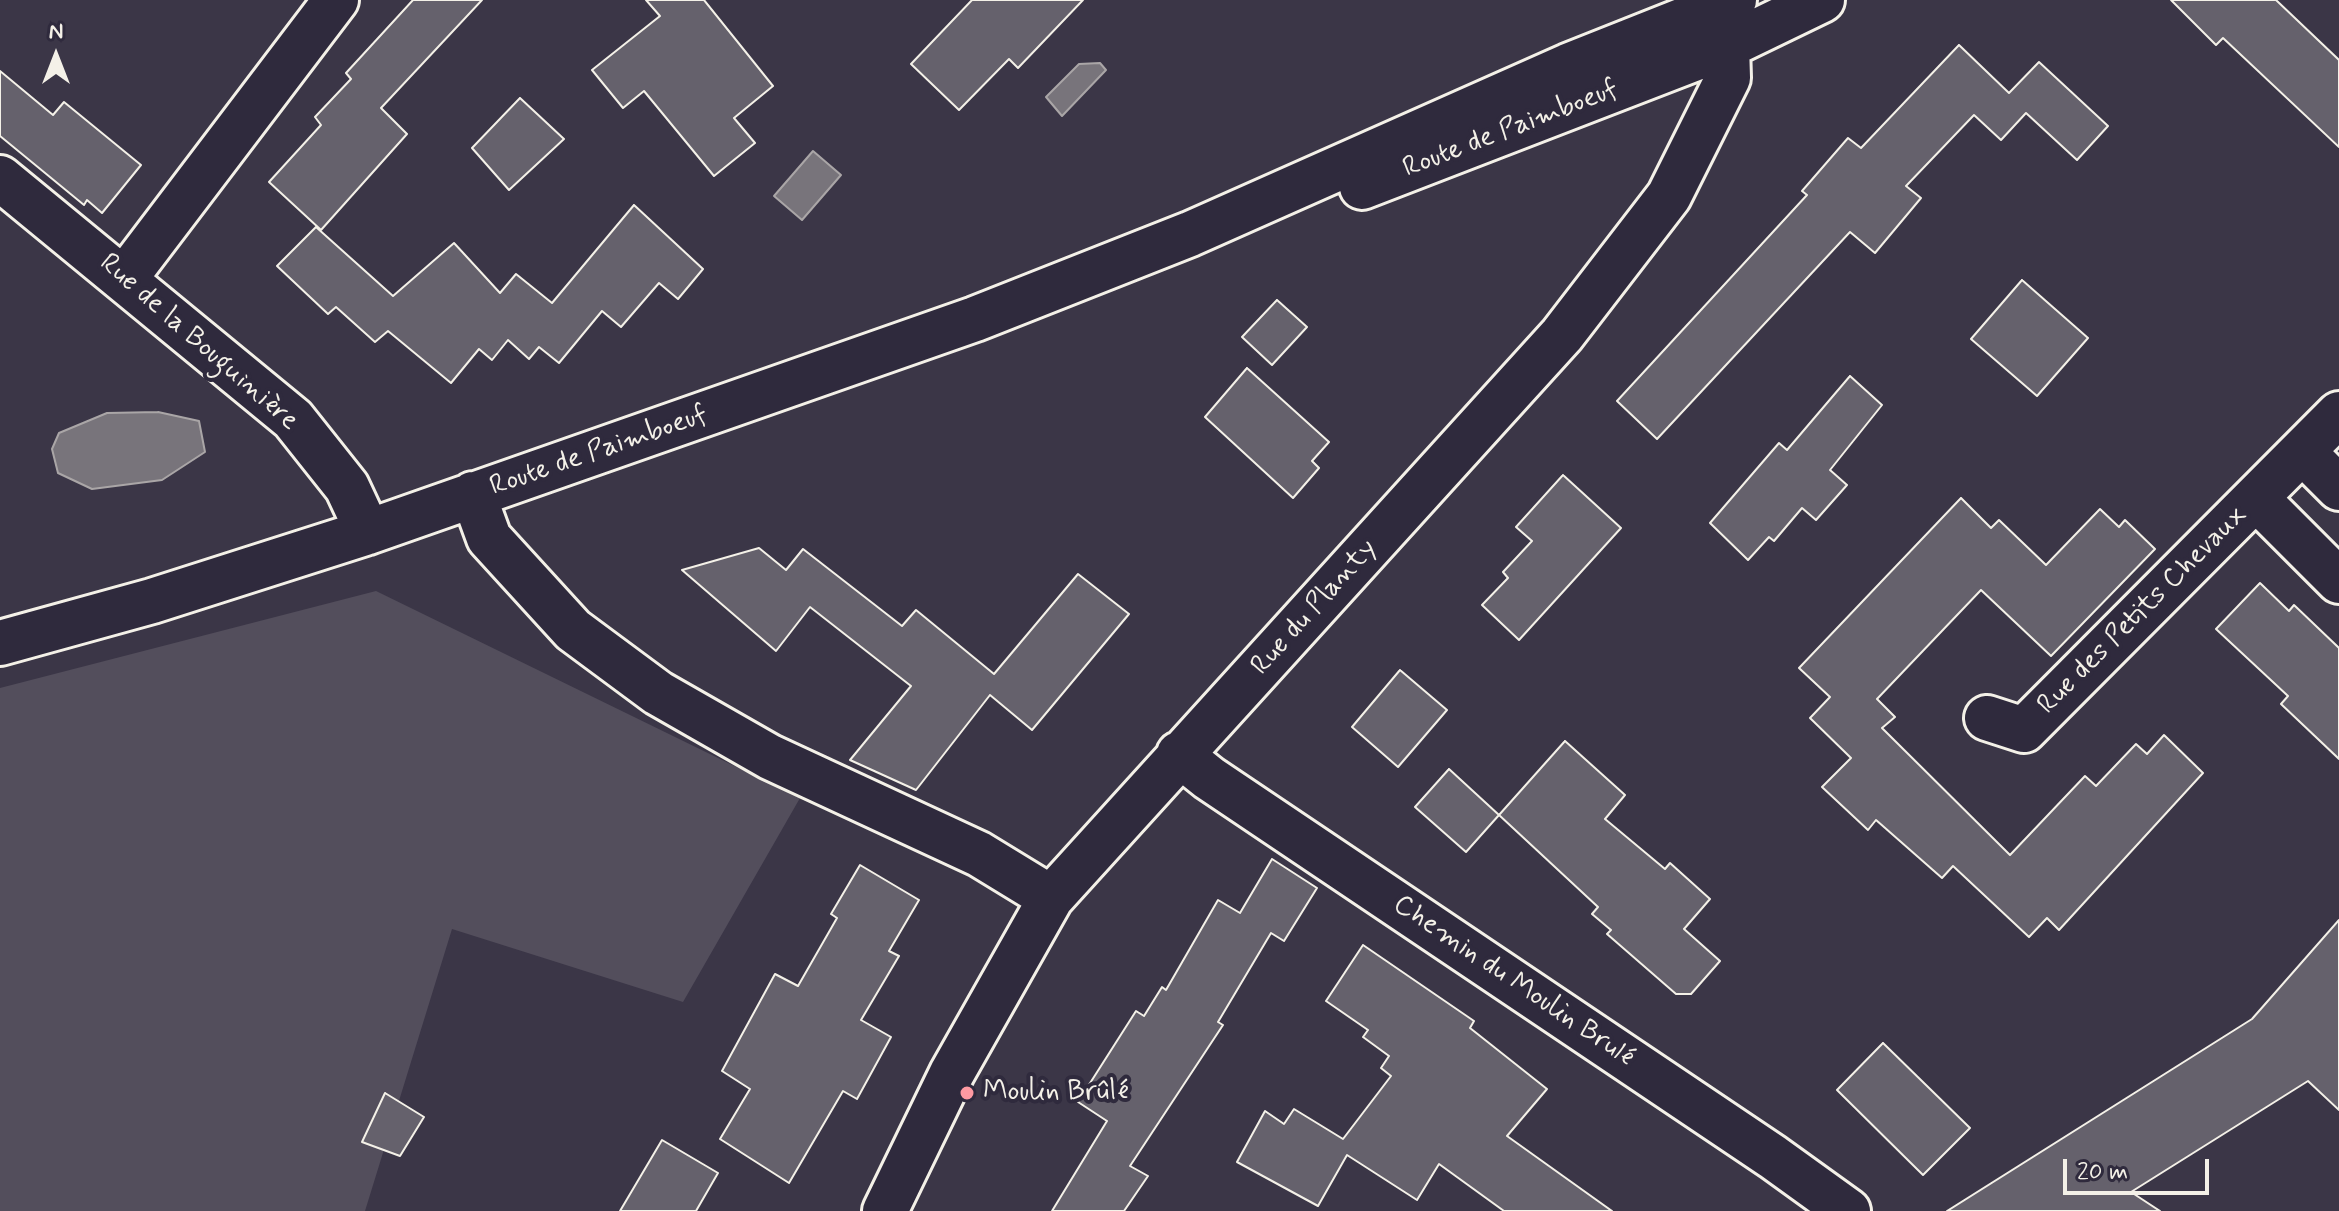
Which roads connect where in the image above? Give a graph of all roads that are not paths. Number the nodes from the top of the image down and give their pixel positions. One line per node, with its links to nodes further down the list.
1 (336, 0): 5 (street)
2 (1822, 0): 3 (street, Route de Paimboeuf)
3 (1725, 19): 9 (street, Route de Paimboeuf); 15 (street, Rue du Planty)
4 (0, 178): 5 (street, Rue de la Bouguinière)
5 (125, 278): 11 (street, Rue de la Bouguinière)
6 (2339, 414): 7 (street, Rue des Petits Chevaux)
7 (2303, 452): 8 (street); 10 (street, Rue des Petits Chevaux)
8 (2339, 488)
9 (473, 494): 11 (street, Route de Paimboeuf); 16 (street)
10 (2256, 498): 12 (street, Rue des Petits Chevaux); 14 (street, Rue des Petits Chevaux)
11 (368, 532): 13 (street, Route de Paimboeuf)
12 (2339, 581)
13 (0, 643)
14 (1987, 718)
15 (1179, 754): 16 (street, Rue du Planty); 18 (street, Chemin du Moulin Brulé)
16 (1051, 898): 17 (street, Rue du Planty)
17 (885, 1211)
18 (1848, 1211)

